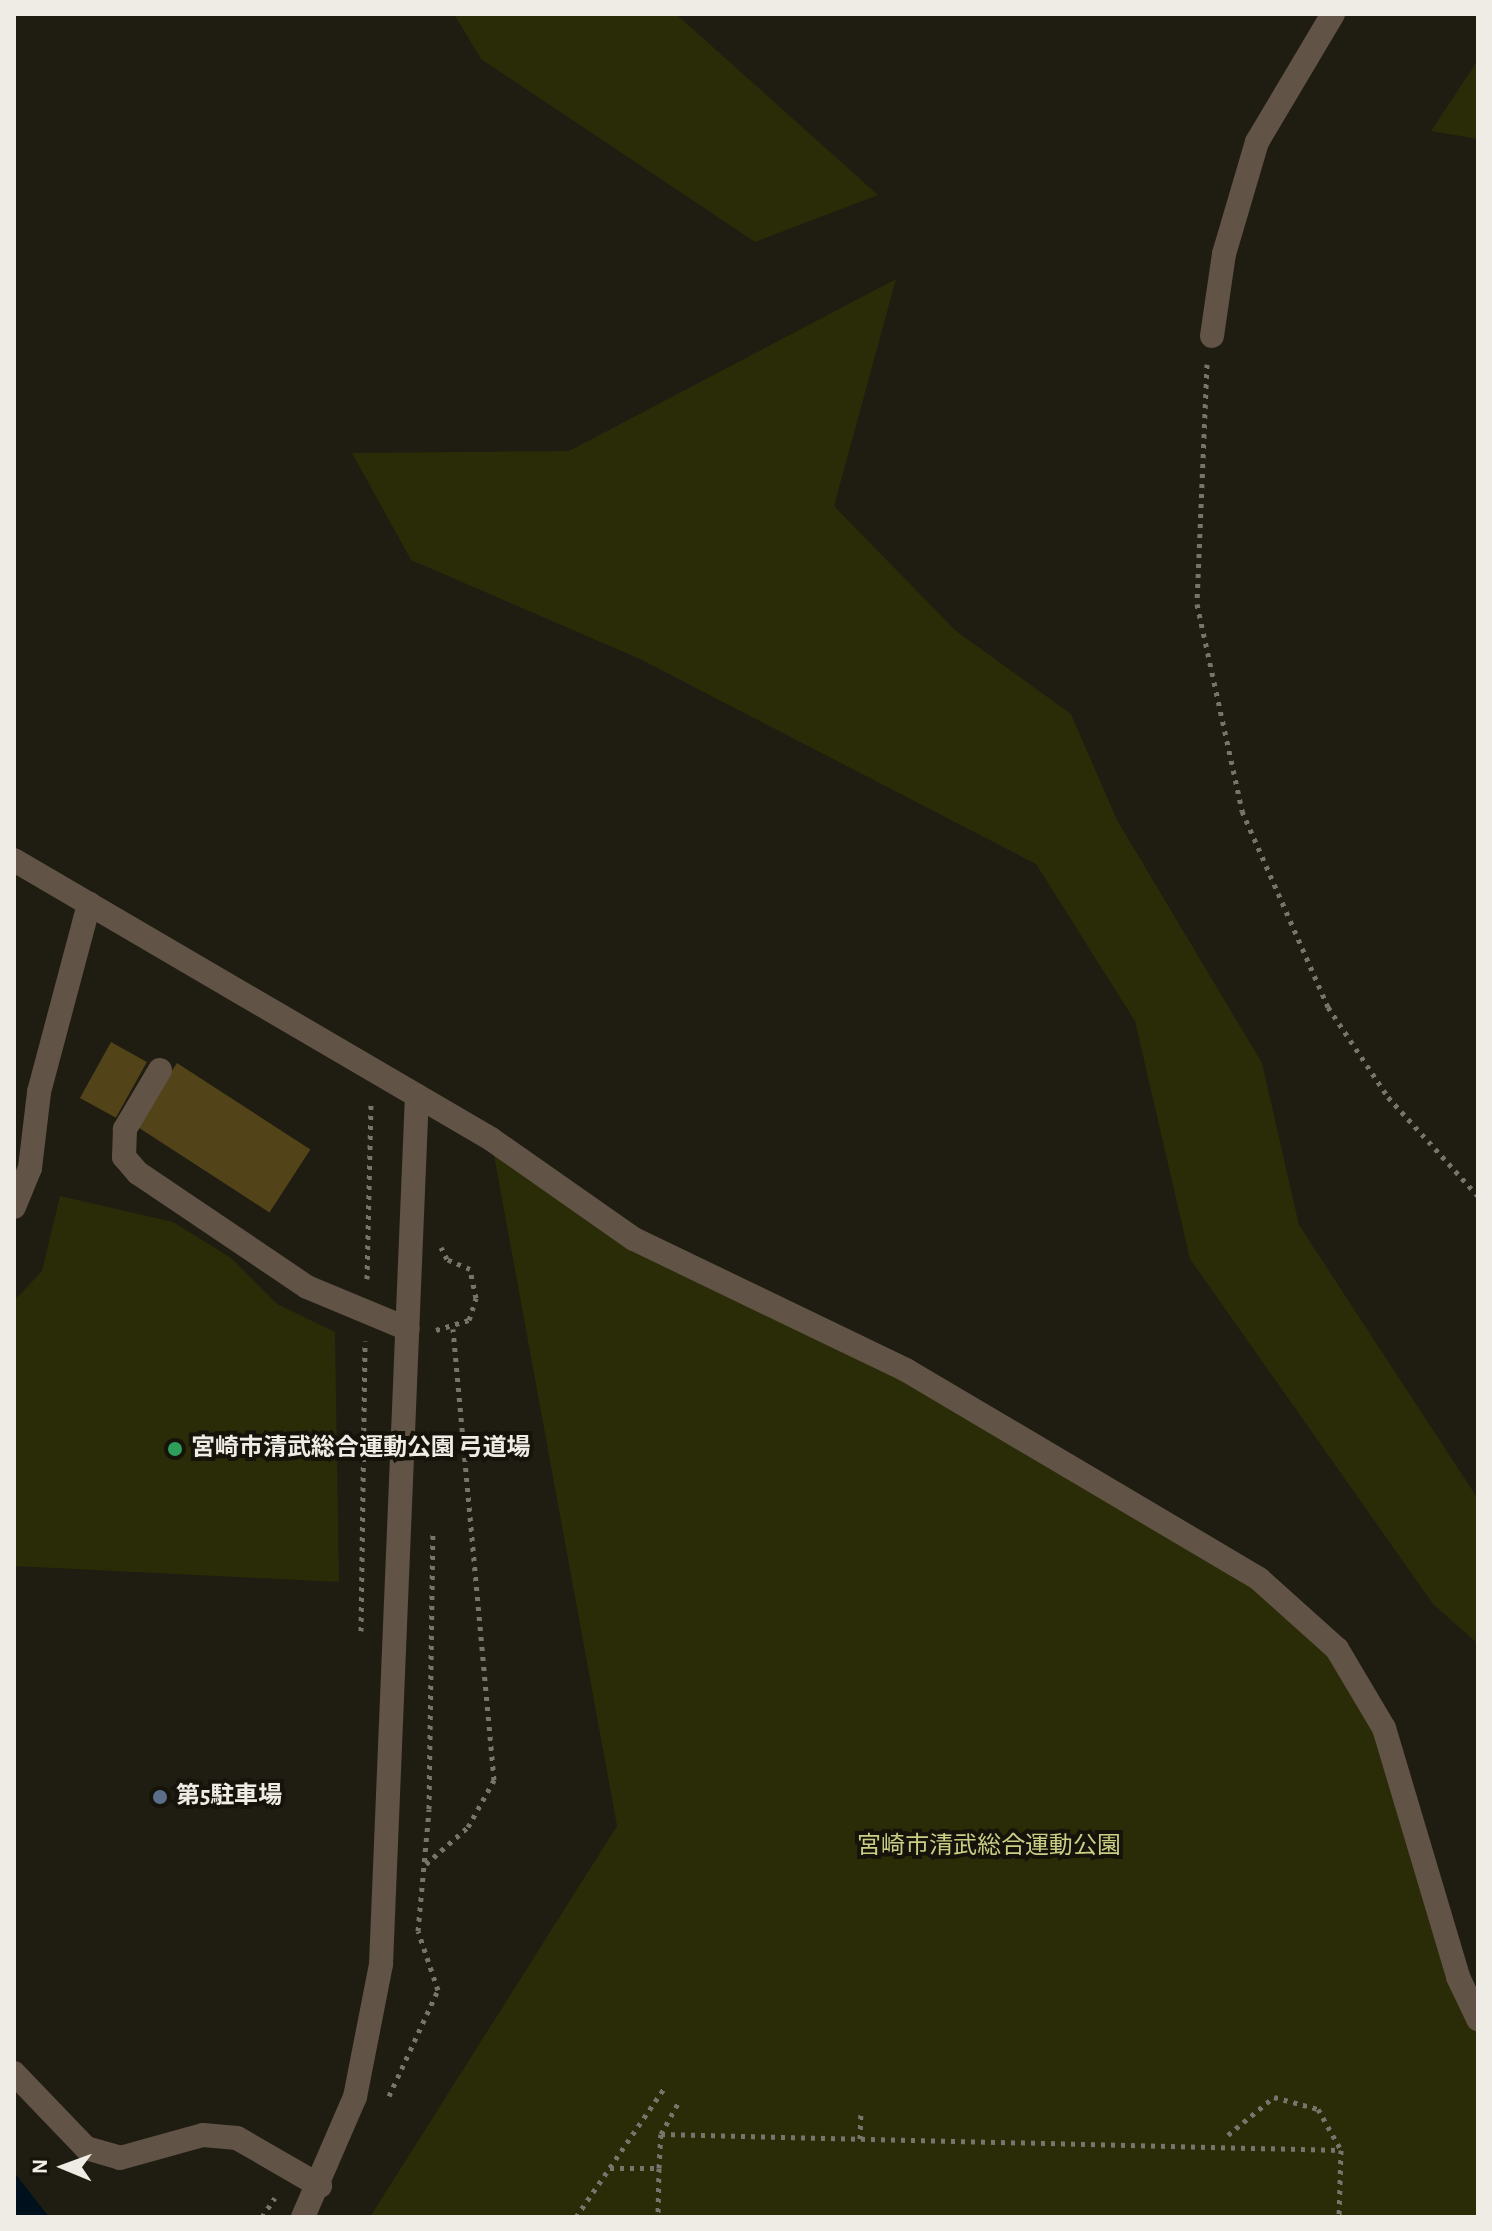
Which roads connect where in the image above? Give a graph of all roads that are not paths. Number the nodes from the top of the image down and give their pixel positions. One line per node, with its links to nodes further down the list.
1 (1333, 14): 2 (street)
2 (1212, 336)
3 (14, 860): 4 (street)
4 (89, 904): 6 (street); 7 (street)
5 (160, 1070): 8 (street)
6 (417, 1096): 8 (street); 9 (street)
7 (14, 1207)
8 (408, 1329): 11 (street)
9 (1478, 2019)
10 (14, 2073): 11 (street)
11 (320, 2186): 12 (street)
12 (303, 2217)

